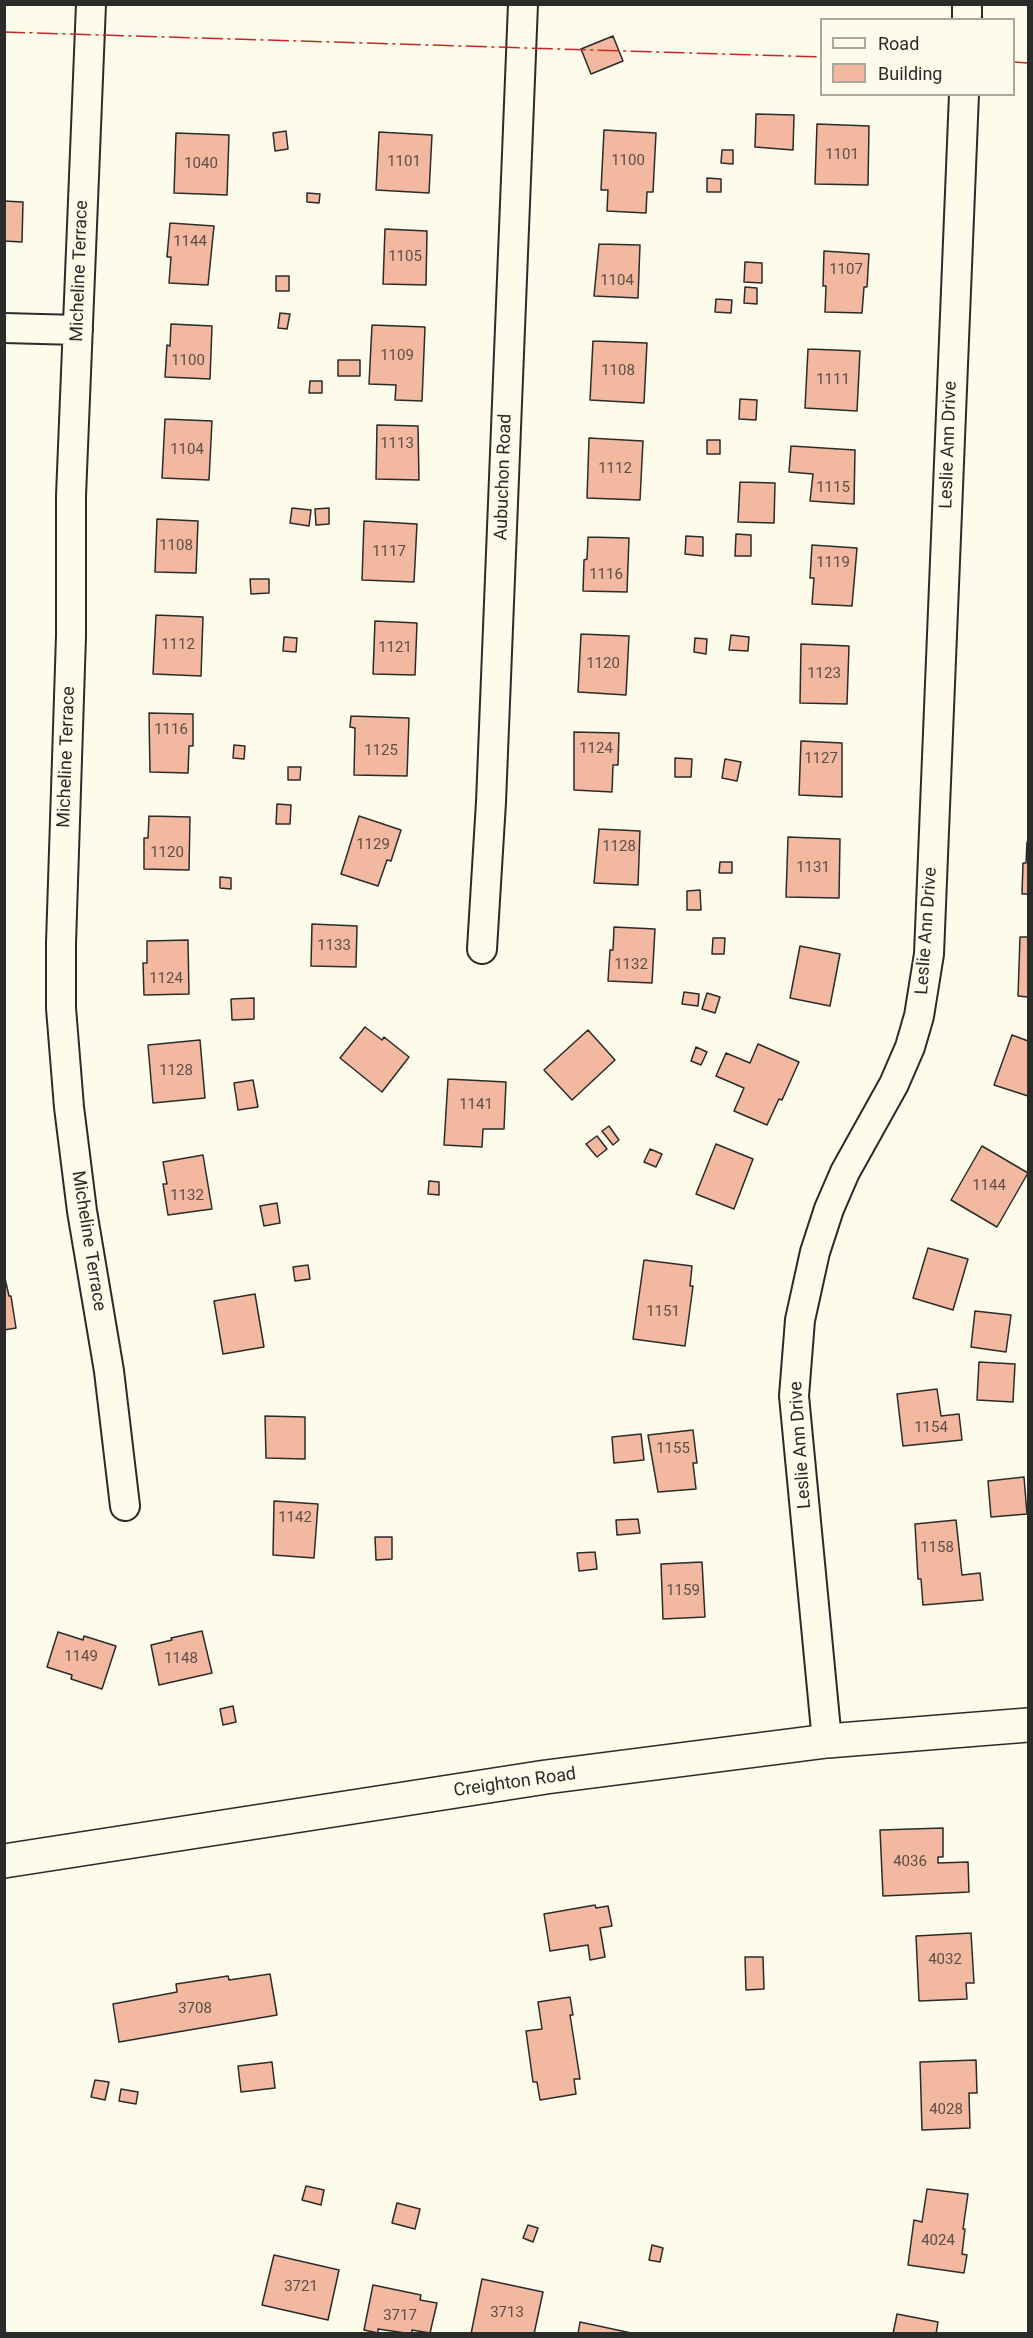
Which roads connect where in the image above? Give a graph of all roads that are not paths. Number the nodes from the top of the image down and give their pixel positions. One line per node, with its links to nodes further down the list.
1 (91, 4): 5 (street, Micheline Terrace)
2 (523, 4): 6 (street, Aubuchon Road)
3 (964, 96): 9 (street, Leslie Ann Drive)
4 (4, 328): 5 (street)
5 (78, 330): 7 (street, Micheline Terrace)
6 (482, 949)
7 (126, 1506)
8 (1029, 1725): 9 (main road, Creighton Road)
9 (827, 1741): 10 (main road, Creighton Road)
10 (4, 1861)

